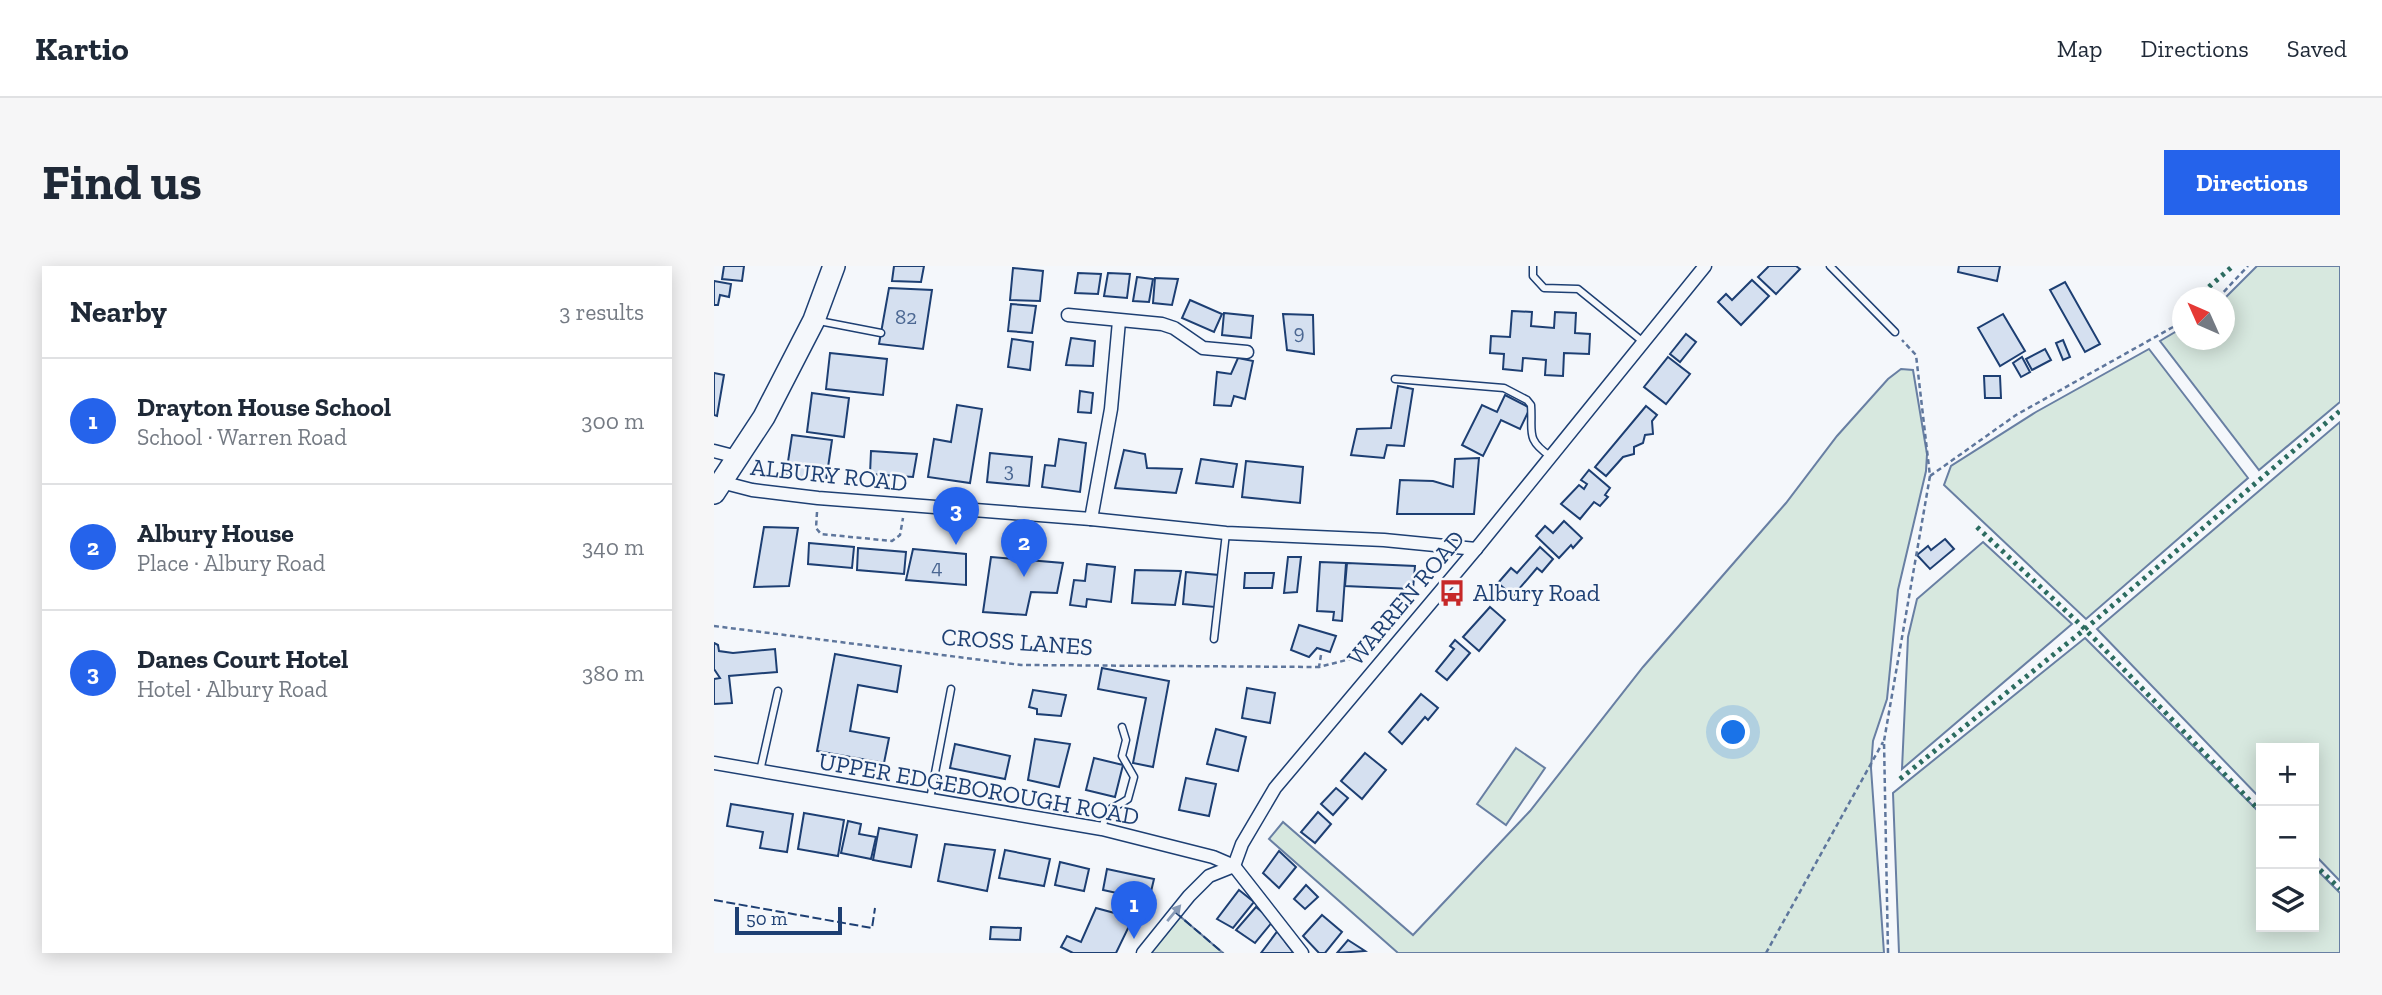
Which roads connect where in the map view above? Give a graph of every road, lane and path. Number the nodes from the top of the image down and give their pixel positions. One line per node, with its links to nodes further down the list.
1 (834, 266): 8 (main road)
2 (1533, 266): 13 (lane)
3 (1704, 266): 13 (street, WARREN ROAD)
4 (1830, 266): 11 (lane)
5 (2248, 266): 6 (path)
6 (2228, 287)
7 (1068, 315): 9 (street)
8 (814, 320): 12 (lane); 18 (main road)
9 (1119, 321): 14 (street); 23 (street)
10 (2172, 328): 19 (path)
11 (1895, 332): 19 (path)
12 (881, 333)
13 (1642, 341): 17 (street, WARREN ROAD)
14 (1247, 352)
15 (1395, 379): 17 (lane)
16 (714, 451): 18 (street)
17 (1550, 456): 25 (street, WARREN ROAD)
18 (737, 457): 20 (main road)
19 (1930, 476): 34 (path)
20 (718, 487): 21 (street, ALBURY ROAD)
21 (818, 498): 22 (street, ALBURY ROAD); 22 (path)
22 (904, 505): 23 (street, ALBURY ROAD)
23 (1091, 519): 24 (street, ALBURY ROAD)
24 (1226, 533): 25 (street, ALBURY ROAD); 27 (lane)
25 (1476, 549): 28 (street, WARREN ROAD)
26 (714, 626): 30 (path, CROSS LANES)
27 (1214, 639)
28 (1390, 649): 30 (path, CROSS LANES); 39 (street, WARREN ROAD)
29 (1321, 654): 30 (path)
30 (1319, 667)
31 (951, 689): 37 (lane)
32 (778, 691): 36 (lane)
33 (1122, 727): 38 (lane)
34 (1884, 740): 42 (path); 43 (path)
35 (714, 763): 36 (street, UPPER EDGEBOROUGH ROAD)
36 (760, 772): 37 (street, UPPER EDGEBOROUGH ROAD)
37 (930, 799): 38 (street, UPPER EDGEBOROUGH ROAD)
38 (1102, 830): 39 (street, UPPER EDGEBOROUGH ROAD)
39 (1234, 866): 40 (street, one-way to 39); 41 (street)
40 (1143, 953)
41 (1302, 953)
42 (1766, 953)
43 (1888, 953)

